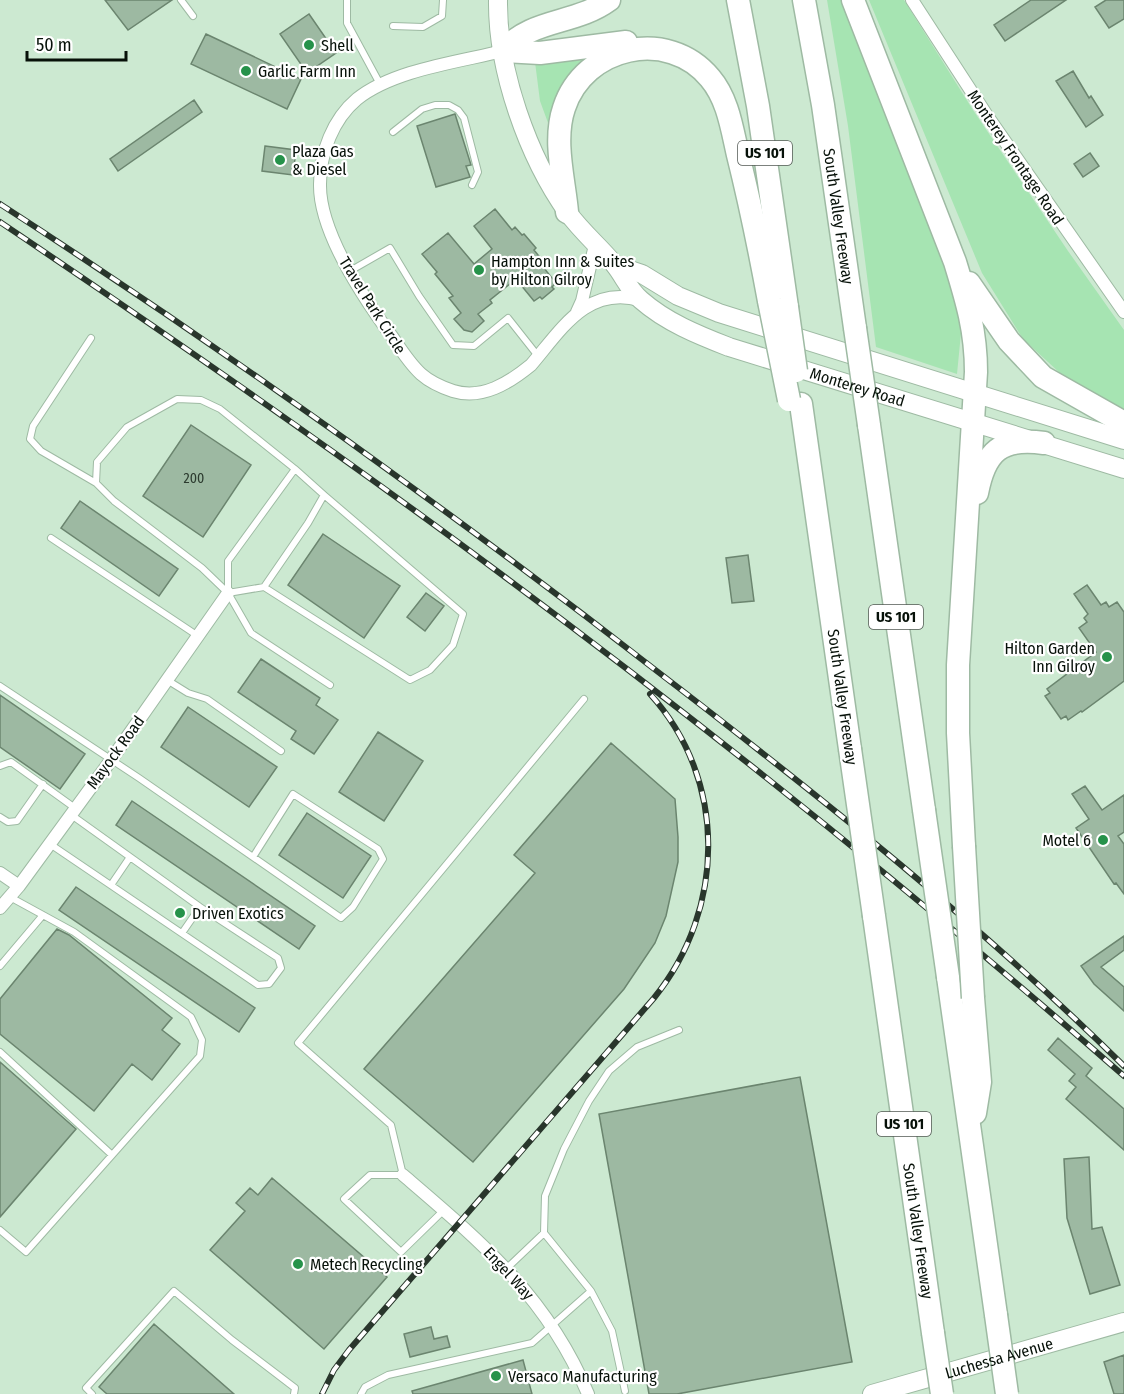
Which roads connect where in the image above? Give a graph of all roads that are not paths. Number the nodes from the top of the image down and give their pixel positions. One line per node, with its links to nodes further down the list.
1 (181, 0): 10 (lane)
2 (347, 0): 14 (lane)
3 (443, 0): 11 (lane)
4 (498, 0): 12 (main road, Monterey Road)
5 (609, 0): 12 (highway)
6 (738, 0): 23 (highway, South Valley Freeway / US 101)
7 (804, 0): 66 (highway, South Valley Freeway / US 101, bridge)
8 (853, 0): 19 (highway)
9 (912, 0): 24 (street, Monterey Frontage Road)
10 (193, 16)
11 (393, 26)
12 (503, 51): 13 (highway); 14 (street, Travel Park Circle); 17 (main road, Monterey Road)
13 (687, 59): 17 (highway); 23 (highway)
14 (380, 84): 21 (street, Travel Park Circle)
15 (393, 132): 16 (lane)
16 (472, 185)
17 (567, 212): 18 (main road, Monterey Road)
18 (595, 245): 20 (main road, Monterey Road); 25 (street, Travel Park Circle)
19 (955, 262): 28 (highway); 30 (highway)
20 (615, 265): 22 (main road, Monterey Road); 28 (main road, Monterey Road)
21 (350, 271): 27 (street, Travel Park Circle); 27 (lane)
22 (641, 301): 25 (street, Travel Park Circle); 29 (main road, Monterey Road)
23 (778, 304): 82 (highway, South Valley Freeway / US 101, bridge)
24 (1124, 312)
25 (577, 313): 27 (street, Travel Park Circle)
26 (92, 338): 35 (lane)
27 (538, 357)
28 (974, 392): 29 (highway); 31 (main road, Monterey Road)
29 (972, 421): 32 (main road, Monterey Road); 41 (highway)
30 (1124, 423)
31 (1124, 440)
32 (1044, 443): 34 (main road, Monterey Road); 41 (highway)
33 (295, 469): 35 (lane); 36 (lane); 39 (lane)
34 (1124, 469)
35 (96, 483): 39 (lane)
36 (324, 495): 38 (lane); 38 (lane)
37 (51, 538): 40 (lane)
38 (264, 587): 39 (lane)
39 (228, 593): 40 (street, Mayock Road); 43 (lane)
40 (198, 637): 42 (street, Mayock Road)
41 (958, 664): 66 (highway, bridge)
42 (166, 680): 46 (lane); 47 (street, Mayock Road)
43 (330, 685)
44 (0, 686): 47 (lane)
45 (584, 699): 68 (lane)
46 (281, 751)
47 (111, 760): 50 (street, Mayock Road); 54 (lane)
48 (0, 766): 49 (lane)
49 (43, 784): 50 (lane); 51 (lane)
50 (72, 811): 52 (street, Mayock Road); 53 (lane)
51 (0, 817)
52 (49, 844): 56 (lane); 57 (street, Mayock Road)
53 (130, 857): 56 (lane); 59 (lane)
54 (253, 857): 54 (lane)
55 (0, 873): 57 (street)
56 (111, 885): 62 (lane)
57 (19, 886): 58 (street, Mayock Road)
58 (10, 897): 60 (street, Mayock Road); 61 (lane)
59 (200, 907): 62 (lane); 62 (lane)
60 (0, 908)
61 (43, 915): 63 (lane); 67 (lane)
62 (182, 933)
63 (0, 966)
64 (679, 1030): 71 (lane)
65 (0, 1052): 67 (lane)
66 (972, 1139): 83 (highway, South Valley Freeway / US 101, bridge)
67 (112, 1155): 70 (lane)
68 (403, 1175): 69 (street, Engel Way); 69 (lane)
69 (444, 1210): 72 (street, Engel Way)
70 (0, 1230)
71 (544, 1233): 72 (lane); 73 (lane)
72 (507, 1268): 75 (street, Engel Way)
73 (591, 1291): 75 (lane); 76 (lane)
74 (1124, 1322): 81 (main road, Luchessa Avenue)
75 (552, 1325): 79 (lane); 80 (street, Engel Way)
76 (625, 1391)
77 (92, 1394): 78 (lane)
78 (294, 1394)
79 (361, 1394)
80 (588, 1394)
81 (873, 1394)
82 (942, 1394)
83 (1007, 1394)

